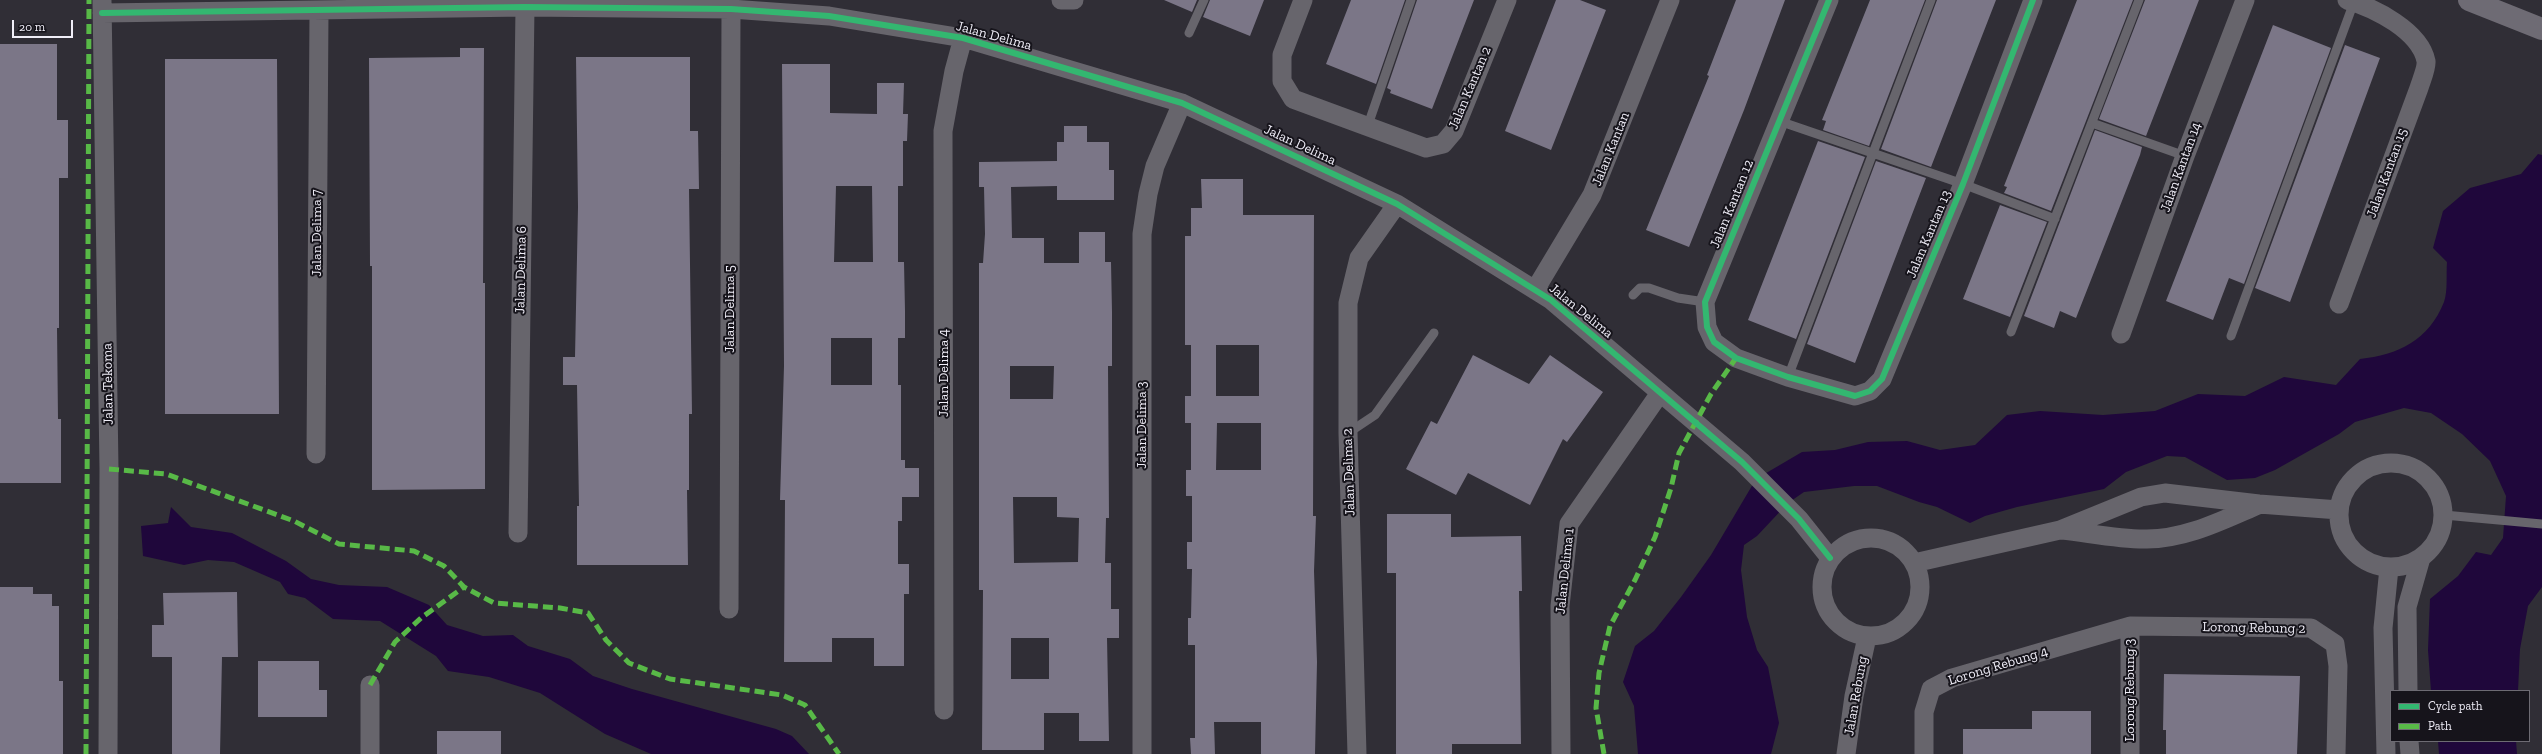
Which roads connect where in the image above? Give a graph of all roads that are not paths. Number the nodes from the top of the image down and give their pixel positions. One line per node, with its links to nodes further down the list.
1 (1061, 0): 2 (street)
2 (1074, 0)
3 (1204, 0): 20 (lane)
4 (1303, 0): 25 (street, Jalan Kantan 2)
5 (1411, 0): 25 (lane)
6 (1507, 0): 25 (street, Jalan Kantan 2)
7 (1670, 0): 31 (street, Jalan Kantan)
8 (1829, 0): 23 (street, Jalan Kantan 12)
9 (1931, 0): 26 (lane)
10 (2033, 0): 28 (street, Jalan Kantan 13)
11 (2139, 0): 24 (lane)
12 (2245, 0): 27 (street, Jalan Kantan 14)
13 (2469, 0): 19 (main road)
14 (2351, 1): 34 (street, Jalan Kantan 15); 38 (lane)
15 (102, 7): 18 (street, Jalan Delima); 60 (street, Jalan Tekoma)
16 (525, 7): 17 (street, Jalan Delima); 18 (street, Jalan Delima); 48 (street, Jalan Delima 6)
17 (731, 8): 21 (street, Jalan Delima); 53 (street, Jalan Delima 5)
18 (319, 12): 42 (street, Jalan Delima 7)
19 (2542, 29)
20 (1189, 33)
21 (963, 38): 22 (street, Jalan Delima); 58 (street, Jalan Delima 4)
22 (1182, 103): 29 (street, Jalan Delima); 62 (street, Jalan Delima 3)
23 (1779, 121): 26 (lane); 33 (street, Jalan Kantan 12)
24 (2092, 123): 27 (lane); 30 (lane)
25 (1368, 125)
26 (1873, 153): 28 (lane); 39 (lane)
27 (2185, 156): 37 (street, Jalan Kantan 14)
28 (1963, 184): 30 (lane); 39 (street, Jalan Kantan 13)
29 (1397, 204): 31 (street, Jalan Delima); 41 (street, Jalan Delima 2)
30 (2055, 219): 35 (lane)
31 (1535, 290): 40 (street, Jalan Delima)
32 (1633, 295): 33 (lane)
33 (1705, 302): 39 (street, Jalan Kantan 12)
34 (2339, 304)
35 (2012, 332)
36 (1434, 333): 41 (lane)
37 (2120, 334)
38 (2231, 336)
39 (1788, 377)
40 (1660, 393): 49 (street, Jalan Delima); 64 (street, Jalan Delima 1)
41 (1348, 433): 63 (street, Jalan Delima 2)
42 (316, 454)
43 (2260, 504): 44 (street); 47 (street); 47 (street)
44 (2339, 510): 45 (street); 52 (street)
45 (2444, 515): 46 (lane); 50 (street)
46 (2542, 524)
47 (2060, 530): 51 (street)
48 (518, 534)
49 (1830, 558): 51 (street); 55 (street)
50 (2421, 558): 52 (street); 57 (street)
51 (1914, 562): 55 (street)
52 (2389, 568): 69 (street)
53 (729, 609)
54 (2130, 626): 66 (street, Lorong Rebung 4); 67 (street, Lorong Rebung 3); 68 (street, Lorong Rebung 2)
55 (1867, 637): 65 (street, Jalan Rebung)
56 (370, 686): 61 (street)
57 (2408, 690)
58 (944, 710)
59 (2409, 742): 70 (street)
60 (108, 754)
61 (370, 754)
62 (1142, 754)
63 (1357, 754)
64 (1561, 754)
65 (1846, 754)
66 (1924, 754)
67 (2130, 754)
68 (2336, 754)
69 (2386, 754)
70 (2410, 754)

